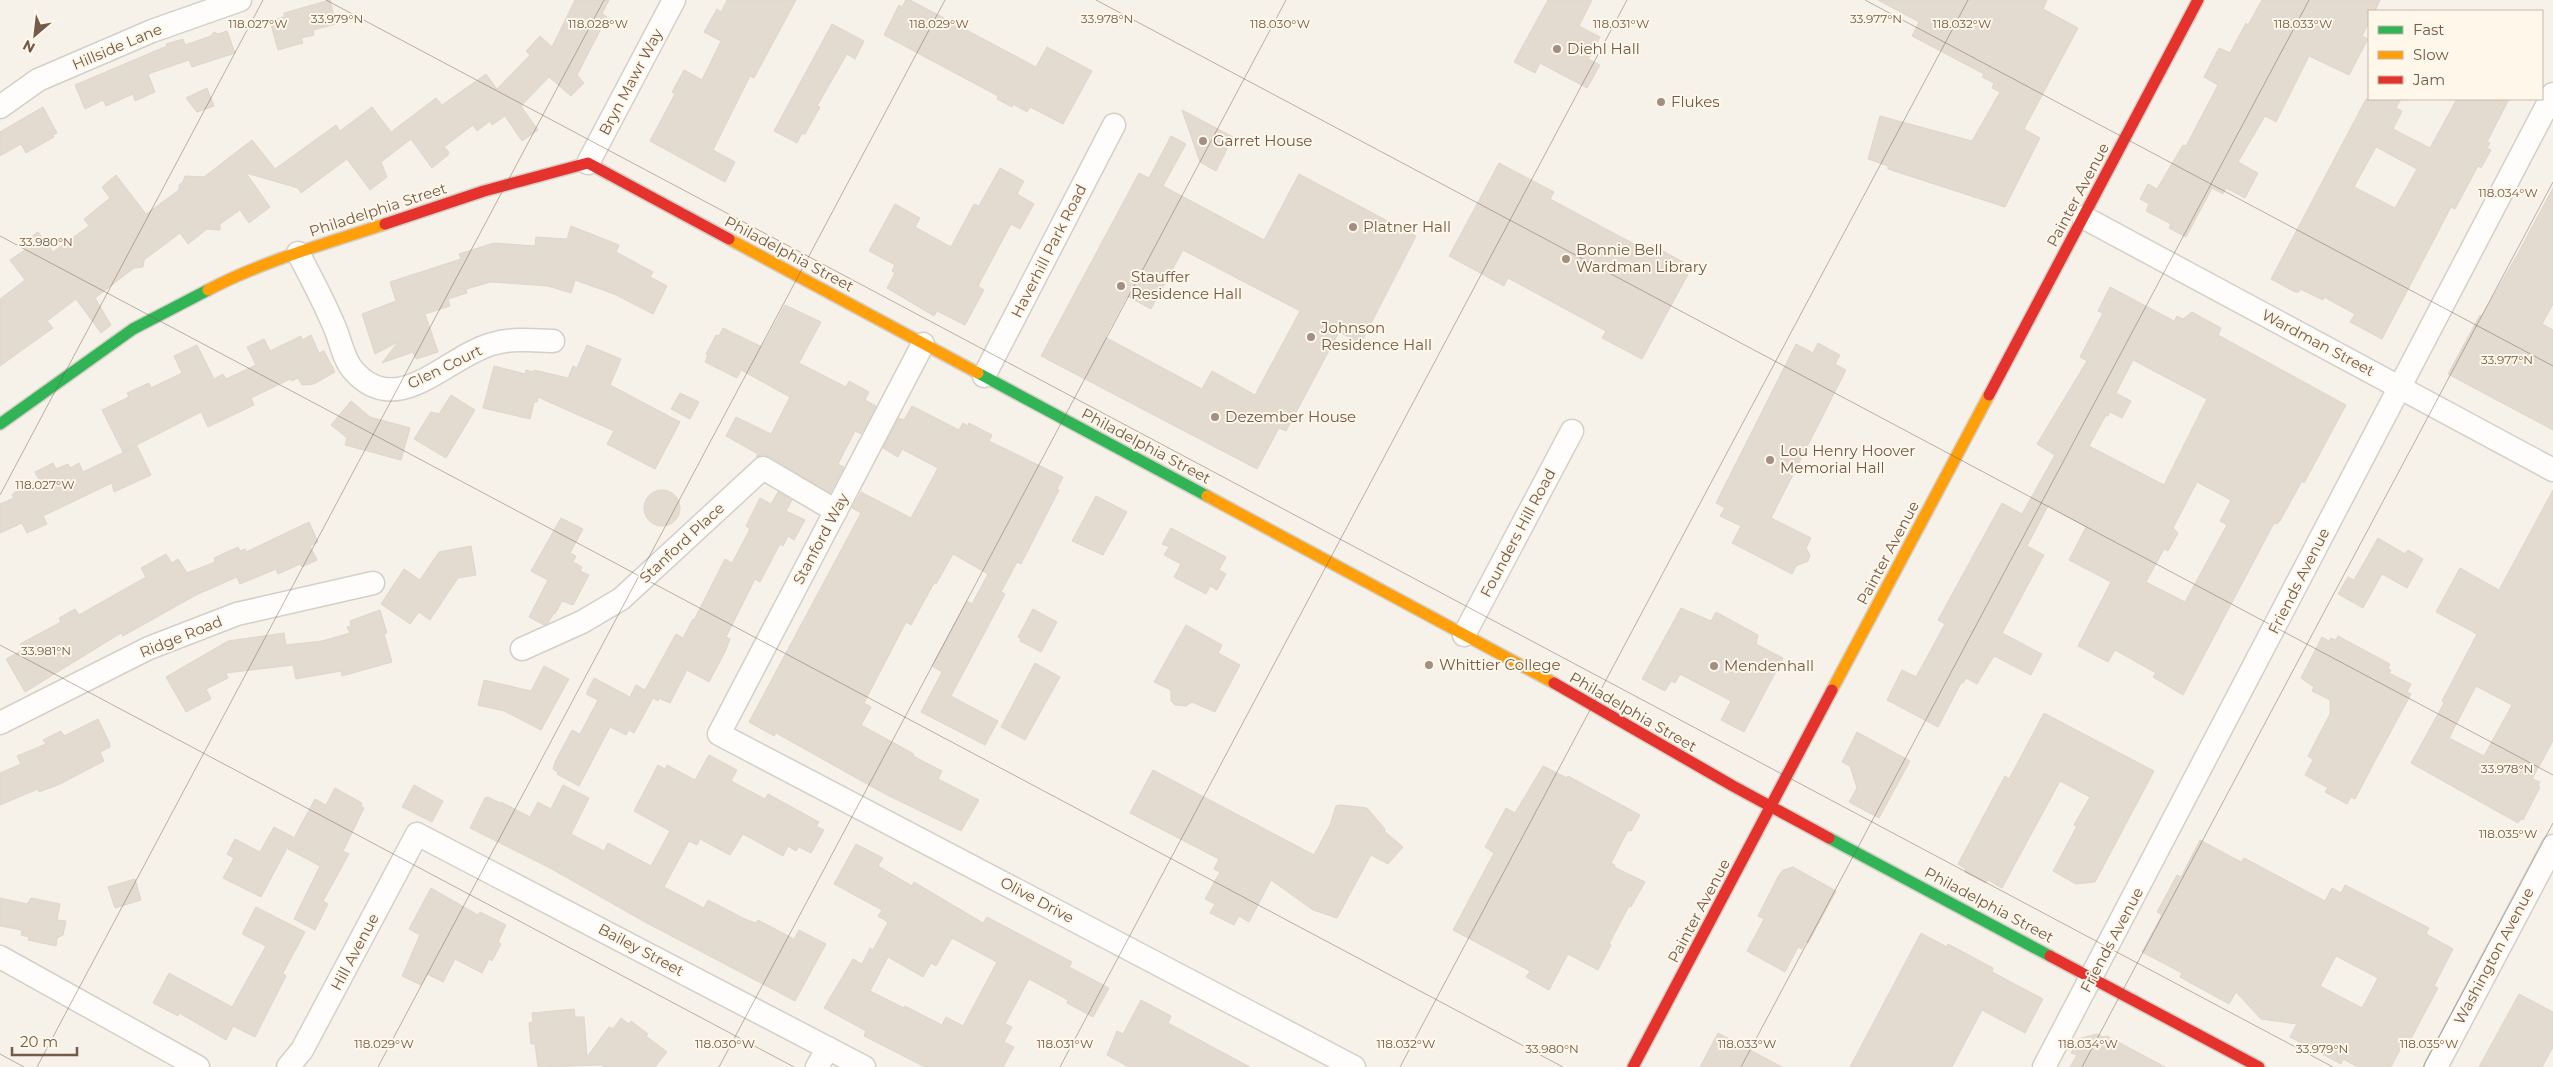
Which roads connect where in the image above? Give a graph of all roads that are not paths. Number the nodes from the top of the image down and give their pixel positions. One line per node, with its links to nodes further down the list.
1 (240, 0): 5 (street, Hillside Lane)
2 (674, 0): 7 (street, Bryn Mawr Way)
3 (2198, 0): 8 (street, Painter Avenue)
4 (2553, 94): 13 (street, Friends Avenue)
5 (0, 107)
6 (1114, 125): 12 (street, Haverhill Park Road)
7 (588, 163): 9 (street, Philadelphia Street); 11 (street, Philadelphia Street)
8 (2083, 217): 13 (street, Wardman Street); 23 (street, Painter Avenue)
9 (298, 252): 10 (street, Glen Court); 14 (street, Philadelphia Street)
10 (553, 340)
11 (923, 344): 12 (street, Philadelphia Street); 17 (street, Stanford Way)
12 (984, 376): 19 (street, Philadelphia Street)
13 (2400, 387): 16 (street, Wardman Street); 27 (street, Friends Avenue)
14 (0, 424)
15 (1572, 431): 19 (street, Founders Hill Road)
16 (2553, 470)
17 (836, 511): 20 (street, Stanford Place); 22 (street, Stanford Way)
18 (373, 583): 21 (street, Ridge Road)
19 (1464, 635): 23 (street, Philadelphia Street)
20 (522, 649)
21 (0, 723)
22 (719, 734): 32 (street, Olive Drive)
23 (1771, 806): 27 (street, Philadelphia Street); 33 (street, Painter Avenue)
24 (417, 834): 28 (street, Bailey Street); 30 (street, Hill Avenue)
25 (2553, 846): 36 (street, Washington Avenue)
26 (0, 957): 29 (street)
27 (2092, 978): 34 (street, Friends Avenue); 35 (street, Philadelphia Street)
28 (823, 1057): 31 (street, Bailey Street)
29 (198, 1067)
30 (288, 1067)
31 (864, 1067)
32 (1354, 1067)
33 (1633, 1067)
34 (2044, 1067)
35 (2259, 1067)
36 (2436, 1067)

